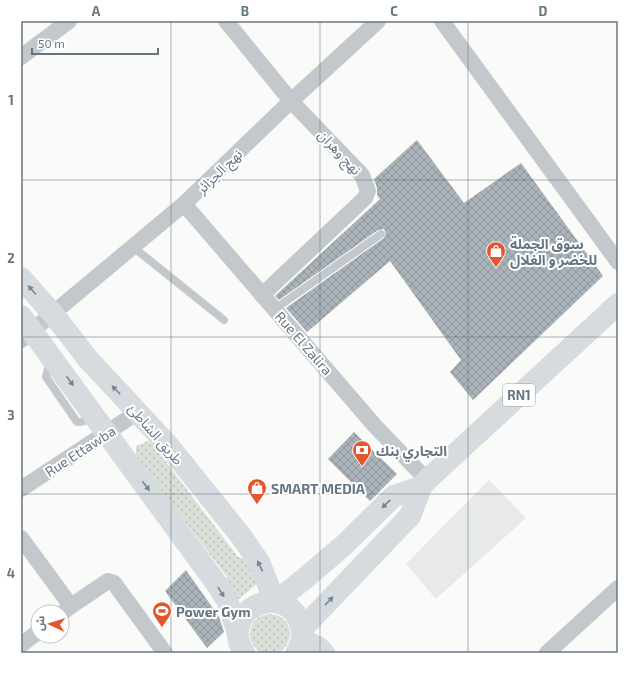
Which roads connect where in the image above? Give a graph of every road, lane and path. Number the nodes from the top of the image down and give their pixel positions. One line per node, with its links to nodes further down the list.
1 (69, 21): 5 (street)
2 (226, 21): 6 (street, نهج وهران)
3 (378, 21): 6 (street, نهج الجزائر)
4 (442, 21): 10 (street)
5 (21, 57)
6 (291, 101): 7 (street, نهج الجزائر); 12 (street, نهج وهران)
7 (184, 204): 9 (street, نهج الجزائر); 12 (street, Rue El Zalira)
8 (382, 234): 14 (lane)
9 (133, 247): 15 (street, نهج الجزائر); 16 (lane)
10 (618, 262)
11 (21, 278): 15 (street, طريق الشاطئ, one-way to 11)
12 (262, 294): 14 (street, Rue El Zalira)
13 (618, 304): 20 (street, RN1)
14 (275, 309): 20 (street, Rue El Zalira)
15 (53, 314): 17 (street, نهج الجزائر); 18 (street, طريق الشاطئ, one-way to 15)
16 (224, 320)
17 (25, 329): 19 (street)
18 (138, 412): 19 (street, Rue Ettawba); 24 (street, طريق الشاطئ, one-way to 18)
19 (101, 426): 21 (street, Rue Ettawba); 30 (street, one-way to 30)
20 (424, 484): 24 (street, RN1, one-way to 24); 28 (street, RN1, one-way to 20)
21 (21, 489)
22 (21, 538): 25 (street)
23 (618, 588): 33 (street)
24 (275, 602): 28 (street); 30 (street, RN1)
25 (63, 604)
26 (70, 608): 31 (street)
27 (30, 638): 29 (street)
28 (300, 640): 32 (street)
29 (21, 645)
30 (239, 646)
31 (165, 653)
32 (324, 653)
33 (547, 653)

